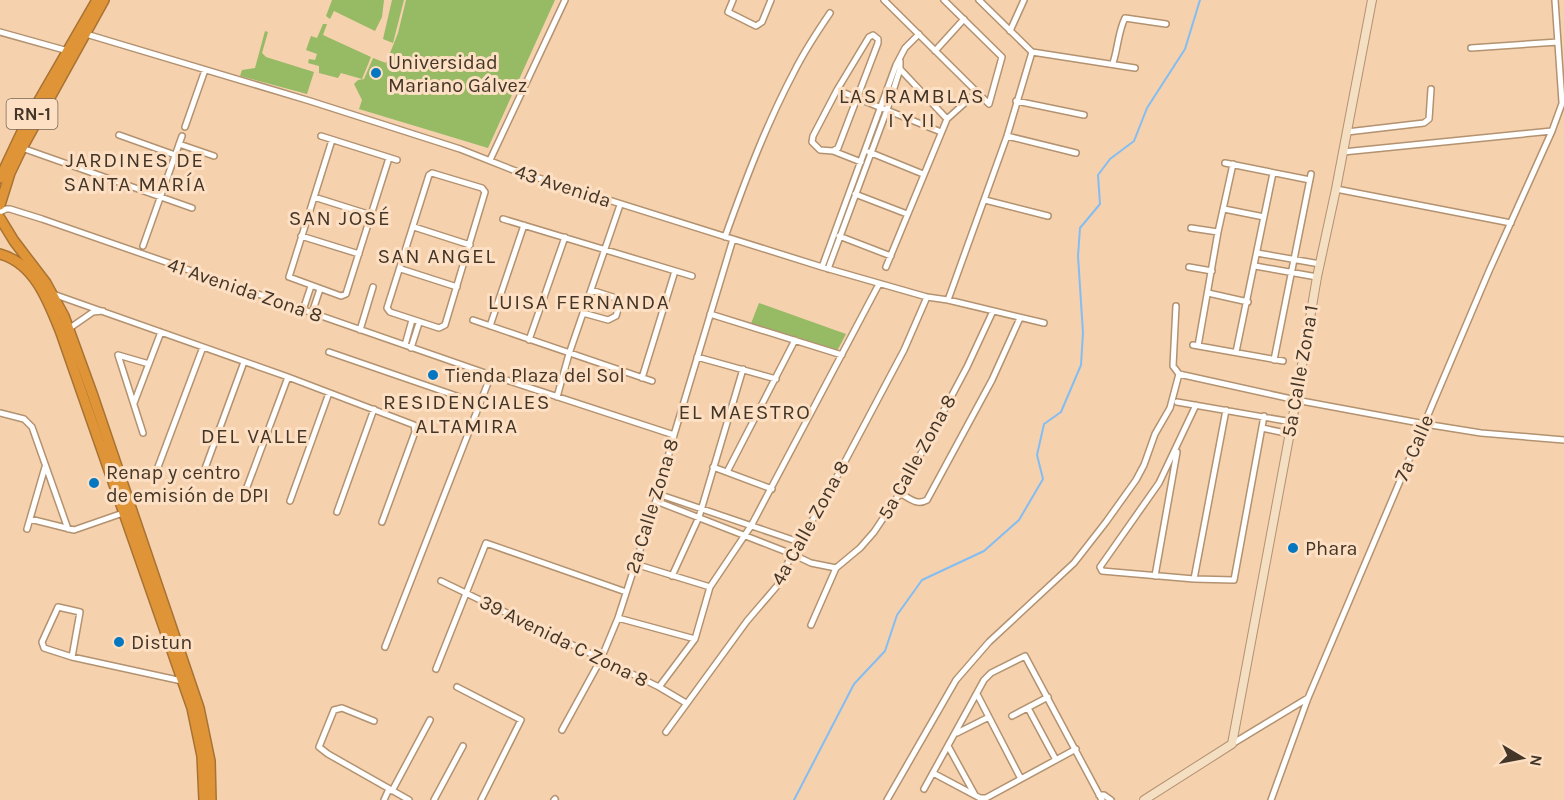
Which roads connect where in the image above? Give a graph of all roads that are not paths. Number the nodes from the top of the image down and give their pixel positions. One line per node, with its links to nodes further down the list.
1 (97, 0): 21 (highway, RN-1)
2 (104, 0): 17 (highway, RN-1)
3 (565, 0): 57 (street)
4 (733, 0): 5 (street)
5 (771, 0)
6 (884, 0): 18 (street)
7 (944, 0): 13 (street)
8 (979, 0): 15 (street)
9 (1024, 0): 15 (street)
10 (1372, 0): 41 (street, 5a Calle Zona 1)
11 (1555, 0): 19 (street)
12 (830, 13): 88 (street)
13 (964, 20): 22 (street); 31 (street)
14 (1166, 24): 25 (street)
15 (1010, 31): 23 (street)
16 (0, 32): 21 (street)
17 (86, 34): 28 (street, 43 Avenida); 48 (highway, RN-1)
18 (919, 34): 22 (street); 24 (street)
19 (1558, 42): 20 (street); 33 (street)
20 (1471, 48)
21 (68, 51): 63 (highway, RN-1)
22 (935, 51): 31 (street)
23 (1032, 52): 25 (street); 34 (street)
24 (900, 61): 27 (street); 35 (street)
25 (1113, 63): 26 (street)
26 (1135, 68)
27 (900, 69): 35 (street); 37 (street)
28 (205, 70): 38 (street); 57 (street, 43 Avenida)
29 (1431, 89): 41 (street)
30 (837, 90): 32 (street); 32 (street); 49 (street)
31 (977, 92): 37 (street)
32 (857, 98): 35 (street); 49 (street)
33 (1563, 100): 39 (street, 7a Calle)
34 (1016, 101): 36 (street); 45 (street)
35 (884, 109): 40 (street); 50 (street)
36 (1084, 115)
37 (947, 119): 40 (street)
38 (185, 127)
39 (1552, 131): 51 (street); 80 (street, 7a Calle)
40 (941, 132): 62 (street)
41 (1347, 132): 51 (street, 5a Calle Zona 1)
42 (118, 135): 53 (street)
43 (182, 136): 47 (street)
44 (321, 136): 46 (street)
45 (1007, 136): 52 (street); 68 (street)
46 (332, 140): 55 (street); 66 (street)
47 (179, 144): 53 (street); 54 (street)
48 (22, 148): 67 (street); 69 (highway, RN-1)
49 (833, 151): 58 (street)
50 (868, 152): 58 (street); 62 (street); 65 (street)
51 (1343, 152): 64 (street, 5a Calle Zona 1)
52 (1076, 153)
53 (175, 155): 67 (street)
54 (214, 156)
55 (389, 158): 56 (street); 75 (street)
56 (397, 160)
57 (490, 160): 70 (street, 43 Avenida)
58 (861, 162): 65 (street)
59 (1225, 163): 60 (street)
60 (1233, 164): 61 (street); 72 (street)
61 (1273, 173): 77 (street); 97 (street)
62 (923, 174): 74 (street)
63 (0, 178)
64 (1336, 189): 80 (street); 98 (street, 5a Calle Zona 1)
65 (853, 194): 74 (street); 85 (street)
66 (314, 196): 75 (street); 86 (street)
67 (160, 197): 71 (street); 91 (street)
68 (985, 200): 76 (street); 118 (street)
69 (0, 205)
70 (620, 205): 88 (street, 43 Avenida); 92 (street)
71 (192, 208)
72 (1224, 209): 77 (street); 84 (street)
73 (0, 212): 122 (street, 41 Avenida Zona 8)
74 (907, 214): 96 (street)
75 (371, 215): 95 (street)
76 (1048, 216)
77 (1264, 217): 93 (street)
78 (503, 219): 81 (street)
79 (3, 222): 116 (highway)
80 (1511, 223): 170 (street, 7a Calle)
81 (524, 225): 87 (street); 132 (street)
82 (414, 227): 90 (street); 90 (street); 103 (street)
83 (1191, 228): 84 (street)
84 (1218, 232): 104 (street)
85 (837, 235): 96 (street); 102 (street)
86 (301, 236): 95 (street); 110 (street)
87 (565, 237): 92 (street); 136 (street)
88 (725, 237): 89 (street, 43 Avenida)
89 (733, 239): 102 (street, 43 Avenida); 126 (street, 2a Calle Zona 8)
90 (470, 245): 112 (street)
91 (143, 246)
92 (604, 250): 105 (street); 114 (street)
93 (1257, 253): 97 (street); 99 (street)
94 (0, 254): 134 (highway)
95 (358, 254): 113 (street)
96 (891, 256): 100 (street)
97 (1294, 260): 98 (street); 106 (street)
98 (1320, 264): 108 (street, 5a Calle Zona 1)
99 (1255, 266): 106 (street); 119 (street)
100 (886, 267)
101 (1189, 267): 104 (street)
102 (825, 268): 109 (street, 43 Avenida)
103 (401, 269): 112 (street); 128 (street)
104 (1212, 270): 115 (street)
105 (675, 272): 107 (street); 154 (street)
106 (1292, 273): 108 (street); 146 (street)
107 (692, 276)
108 (1317, 277): 159 (street, 5a Calle Zona 1)
109 (879, 284): 117 (street, 43 Avenida); 144 (street)
110 (311, 286): 113 (street); 122 (street)
111 (373, 287): 133 (street)
112 (457, 287): 130 (street)
113 (320, 289): 124 (street)
114 (591, 290): 125 (street); 125 (street)
115 (1208, 292): 119 (street); 142 (street)
116 (53, 294): 121 (street); 134 (highway)
117 (927, 297): 118 (street, 43 Avenida); 199 (street, 4a Calle Zona 8)
118 (948, 300): 123 (street, 43 Avenida)
119 (1248, 302): 142 (street)
120 (1176, 306): 151 (street)
121 (104, 310): 134 (street); 135 (street)
122 (303, 310): 124 (street, 41 Avenida Zona 8)
123 (993, 311): 127 (street, 43 Avenida); 185 (street, 5a Calle Zona 8)
124 (312, 313): 133 (street, 41 Avenida Zona 8)
125 (583, 313): 143 (street)
126 (710, 314): 137 (street); 145 (street, 2a Calle Zona 8)
127 (1020, 318): 131 (street, 43 Avenida); 185 (street)
128 (412, 320): 130 (street); 138 (street)
129 (473, 320): 132 (street)
130 (419, 323): 140 (street)
131 (1044, 323)
132 (489, 326): 136 (street)
133 (360, 330): 138 (street, 41 Avenida Zona 8)
134 (65, 331): 191 (highway); 245 (highway)
135 (161, 332): 139 (street); 149 (street)
136 (529, 340): 143 (street)
137 (795, 340): 144 (street); 155 (street)
138 (405, 345): 140 (street, 41 Avenida Zona 8)
139 (203, 347): 148 (street); 179 (street)
140 (411, 348): 152 (street, 41 Avenida Zona 8)
141 (329, 352): 162 (street)
142 (1236, 352): 146 (street)
143 (569, 354): 154 (street); 158 (street)
144 (842, 355): 184 (street)
145 (697, 357): 150 (street); 175 (street, 2a Calle Zona 8)
146 (1274, 360): 147 (street)
147 (1283, 361)
148 (244, 362): 153 (street); 182 (street)
149 (149, 364): 161 (street); 161 (street)
150 (742, 369): 155 (street); 180 (street)
151 (1179, 374): 159 (street); 250 (street)
152 (491, 375): 158 (street, 41 Avenida Zona 8); 162 (street)
153 (288, 377): 157 (street); 183 (street)
154 (642, 378): 156 (street)
155 (776, 379): 181 (street)
156 (652, 381)
157 (329, 393): 164 (street); 187 (street)
158 (557, 397): 175 (street, 41 Avenida Zona 8)
159 (1296, 400): 169 (street, 5a Calle Zona 1); 170 (street)
160 (1177, 402): 163 (street)
161 (134, 403): 173 (street)
162 (480, 404): 213 (street)
163 (1196, 405): 165 (street); 177 (street)
164 (374, 409): 190 (street); 194 (street)
165 (1226, 410): 167 (street); 205 (street)
166 (0, 412): 178 (street)
167 (1264, 416): 168 (street); 171 (street)
168 (1275, 419): 169 (street); 172 (street)
169 (1292, 422): 174 (street, 5a Calle Zona 1)
170 (1425, 424): 176 (street); 222 (street, 7a Calle)
171 (1262, 428): 172 (street); 205 (street)
172 (1272, 430): 174 (street)
173 (143, 433)
174 (1290, 434): 232 (street, 5a Calle Zona 1)
175 (674, 435): 186 (street, 2a Calle Zona 8)
176 (1564, 440)
177 (1179, 445): 204 (street); 204 (street)
178 (46, 466): 193 (street); 197 (street)
179 (158, 467)
180 (713, 467): 181 (street); 189 (street)
181 (727, 472): 184 (street)
182 (203, 474)
183 (247, 487)
184 (772, 489): 195 (street)
185 (900, 493): 202 (street, 5a Calle Zona 8)
186 (658, 494): 188 (street, 2a Calle Zona 8); 189 (street)
187 (291, 501)
188 (656, 501): 192 (street); 201 (street, 2a Calle Zona 8)
189 (702, 508): 192 (street); 195 (street)
190 (337, 512)
191 (123, 513): 197 (street); 217 (highway)
192 (699, 517): 198 (street); 203 (street)
193 (30, 519): 196 (street); 197 (street)
194 (382, 522)
195 (751, 526): 198 (street); 199 (street)
196 (27, 529)
197 (68, 529)
198 (746, 536): 200 (street); 207 (street)
199 (799, 542): 200 (street, 4a Calle Zona 8)
200 (792, 554): 202 (street); 223 (street, 4a Calle Zona 8)
201 (635, 564): 203 (street); 208 (street, 2a Calle Zona 8)
202 (836, 568): 211 (street, 5a Calle Zona 8)
203 (672, 576): 207 (street)
204 (1155, 576): 205 (street)
205 (1194, 579)
206 (441, 581): 209 (street, 39 Avenida C Zona 8)
207 (710, 587): 212 (street)
208 (626, 592): 209 (street); 210 (street, 2a Calle Zona 8)
209 (464, 594): 215 (street, 39 Avenida C Zona 8); 216 (street)
210 (618, 618): 212 (street); 215 (street, 2a Calle Zona 8)
211 (811, 625)
212 (695, 639): 219 (street)
213 (385, 647)
214 (72, 657): 214 (street); 217 (street)
215 (601, 659): 219 (street, 39 Avenida C Zona 8); 229 (street, 2a Calle Zona 8)
216 (436, 669)
217 (182, 681): 244 (highway)
218 (457, 687): 249 (street)
219 (659, 687): 223 (street, 39 Avenida C Zona 8)
220 (977, 694): 221 (street); 226 (street); 231 (street)
221 (1048, 697): 224 (street); 235 (street)
222 (1308, 698): 232 (street); 253 (street, 7a Calle)
223 (686, 703): 230 (street, 4a Calle Zona 8)
224 (1028, 708): 225 (street); 236 (street)
225 (1012, 716)
226 (989, 717): 231 (street); 238 (street)
227 (430, 720): 240 (street)
228 (374, 721): 240 (street)
229 (562, 730)
230 (666, 732)
231 (956, 734): 234 (street)
232 (1232, 744): 252 (street)
233 (463, 746): 248 (street)
234 (948, 746): 237 (street); 241 (street)
235 (1076, 749): 236 (street); 242 (street)
236 (1056, 760): 238 (street)
237 (933, 773): 239 (street); 241 (street)
238 (1022, 779): 243 (street)
239 (924, 789)
240 (391, 790): 246 (street); 247 (street)
241 (975, 796): 243 (street)
242 (1101, 797): 251 (street)
243 (984, 799)
244 (204, 800)
245 (211, 800)
246 (384, 800)
247 (409, 800)
248 (434, 800)
249 (481, 800)
250 (887, 800)
251 (1111, 800)
252 (1144, 800)
253 (1272, 800)

